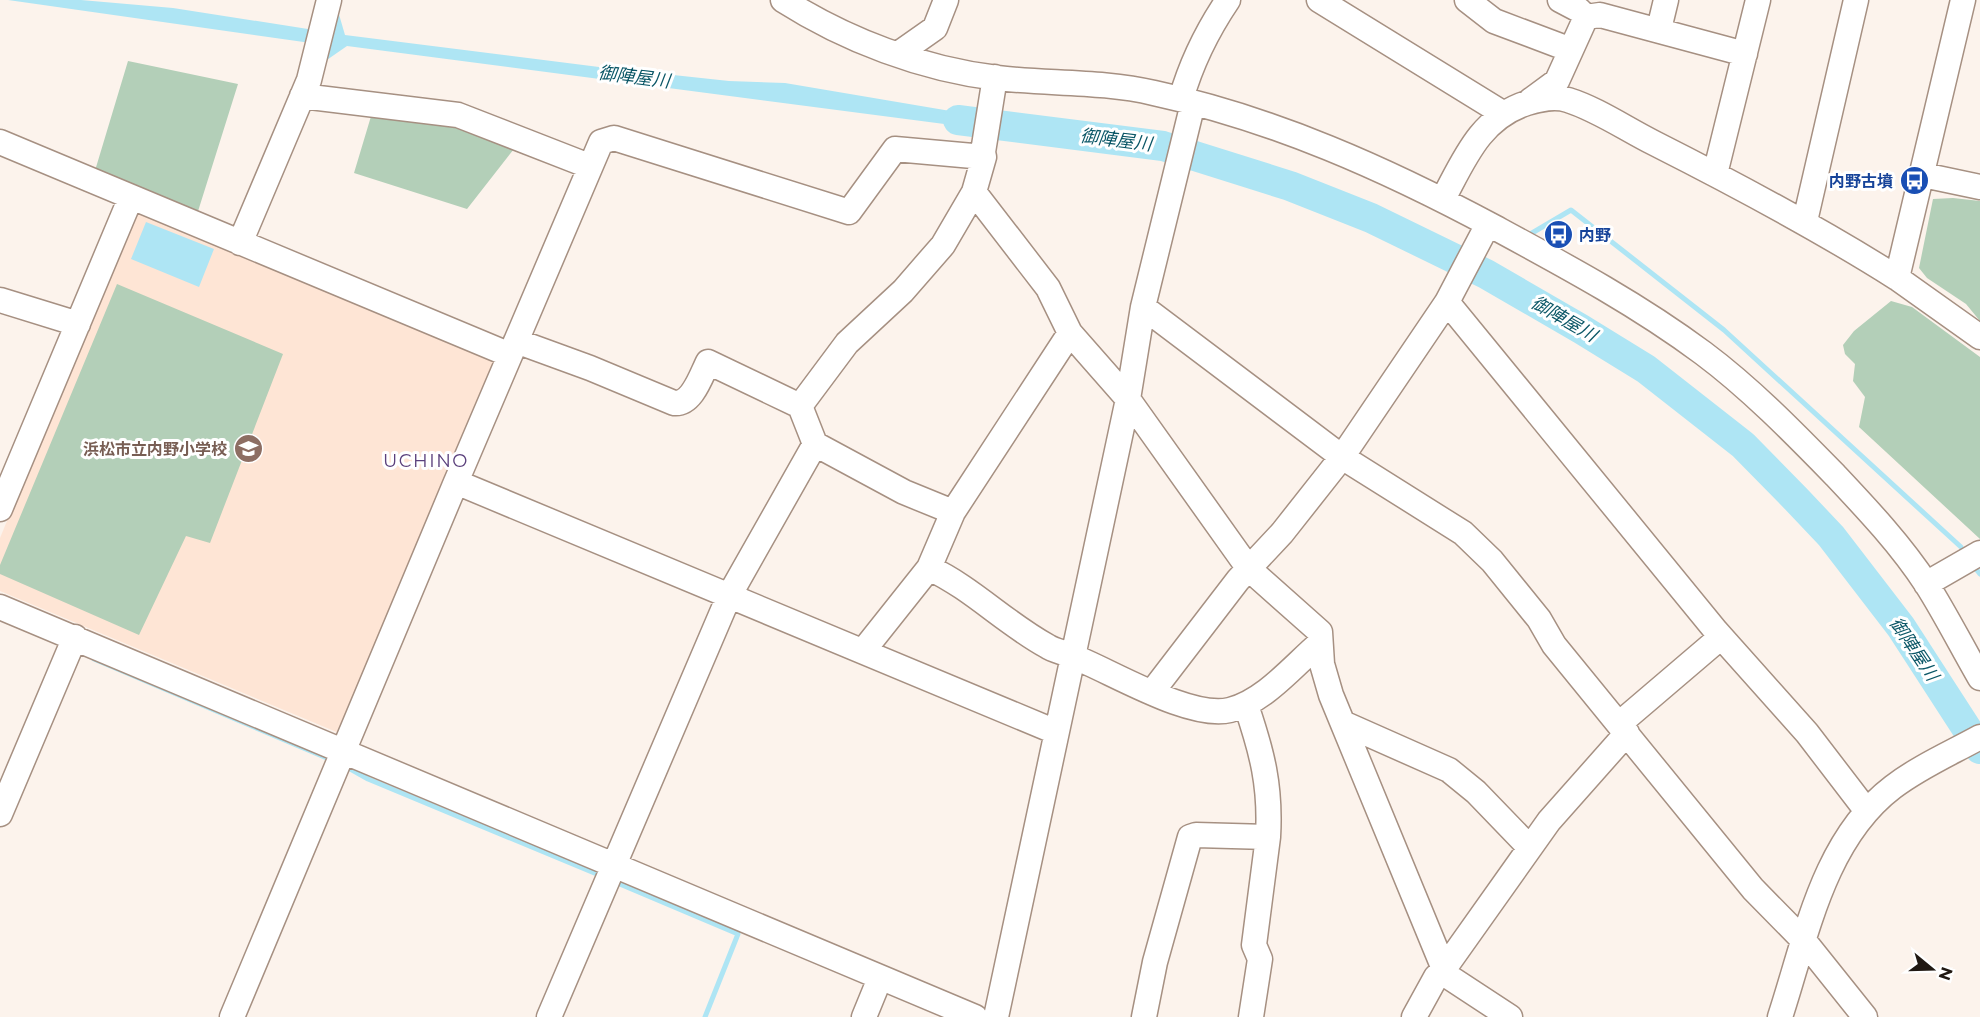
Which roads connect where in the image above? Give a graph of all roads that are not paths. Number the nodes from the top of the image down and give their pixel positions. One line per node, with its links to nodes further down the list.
1 (783, 0): 15 (street)
2 (946, 0): 15 (street)
3 (1228, 0): 20 (street)
4 (1319, 0): 21 (street)
5 (1467, 0): 14 (street)
6 (1560, 0): 12 (street)
7 (1666, 0): 13 (street)
8 (1758, 0): 16 (street)
9 (1856, 0): 31 (street)
10 (1961, 1): 26 (street)
11 (329, 2): 18 (street)
12 (1586, 17): 13 (street); 14 (street)
13 (1659, 29): 16 (street)
14 (1571, 50): 19 (street)
15 (898, 54): 17 (street)
16 (1745, 54): 25 (street)
17 (994, 84): 20 (street); 23 (street)
18 (302, 96): 24 (street); 33 (street)
19 (1527, 103): 21 (street); 25 (street)
20 (1188, 107): 30 (street); 37 (street)
21 (1504, 114): 30 (street)
22 (0, 142): 29 (street)
23 (983, 154): 24 (street); 28 (street)
24 (589, 166): 41 (street)
25 (1715, 174): 31 (street)
26 (1923, 176): 27 (street); 34 (street)
27 (1980, 187)
28 (974, 192): 39 (street); 43 (street)
29 (131, 197): 33 (street); 38 (street)
30 (1443, 199): 32 (street)
31 (1805, 221): 34 (street)
32 (1484, 231): 35 (street); 52 (street)
33 (240, 243): 41 (street)
34 (1897, 278): 40 (street)
35 (1451, 296): 45 (street); 55 (street)
36 (0, 300): 38 (street)
37 (1143, 308): 42 (street); 45 (street)
38 (78, 324): 47 (street)
39 (1070, 333): 42 (street); 48 (street)
40 (1979, 335)
41 (513, 348): 43 (street); 46 (street)
42 (1128, 399): 51 (street); 59 (street)
43 (800, 406): 44 (street)
44 (815, 444): 48 (street); 53 (street)
45 (1342, 457): 51 (street); 64 (street)
46 (456, 482): 53 (street); 67 (street)
47 (0, 509)
48 (953, 512): 50 (street)
49 (1980, 553): 52 (street)
50 (929, 568): 58 (street); 59 (street)
51 (1249, 569): 56 (street); 61 (street)
52 (1926, 584): 60 (street)
53 (729, 596): 58 (street); 72 (street)
54 (0, 607): 57 (street)
55 (1721, 637): 64 (street); 68 (street)
56 (1320, 643): 62 (street); 63 (street)
57 (72, 645): 67 (street); 69 (street)
58 (862, 651): 65 (street)
59 (1074, 656): 61 (street); 65 (street)
60 (1980, 678)
61 (1152, 692): 62 (street)
62 (1246, 705): 70 (street)
63 (1342, 723): 71 (street); 74 (street)
64 (1623, 729): 71 (street); 73 (street)
65 (1056, 732): 80 (street)
66 (1980, 737): 68 (street)
67 (340, 760): 72 (street); 76 (street)
68 (1866, 810): 73 (street)
69 (0, 814)
70 (1268, 837): 81 (street); 82 (street)
71 (1529, 847): 74 (street)
72 (610, 874): 75 (street); 77 (street)
73 (1805, 942): 85 (street); 86 (street)
74 (1444, 969): 83 (street); 84 (street)
75 (880, 978): 78 (street); 79 (street)
76 (232, 1017)
77 (549, 1017)
78 (864, 1017)
79 (975, 1017)
80 (996, 1017)
81 (1144, 1017)
82 (1251, 1017)
83 (1414, 1017)
84 (1510, 1017)
85 (1780, 1017)
86 (1865, 1017)

